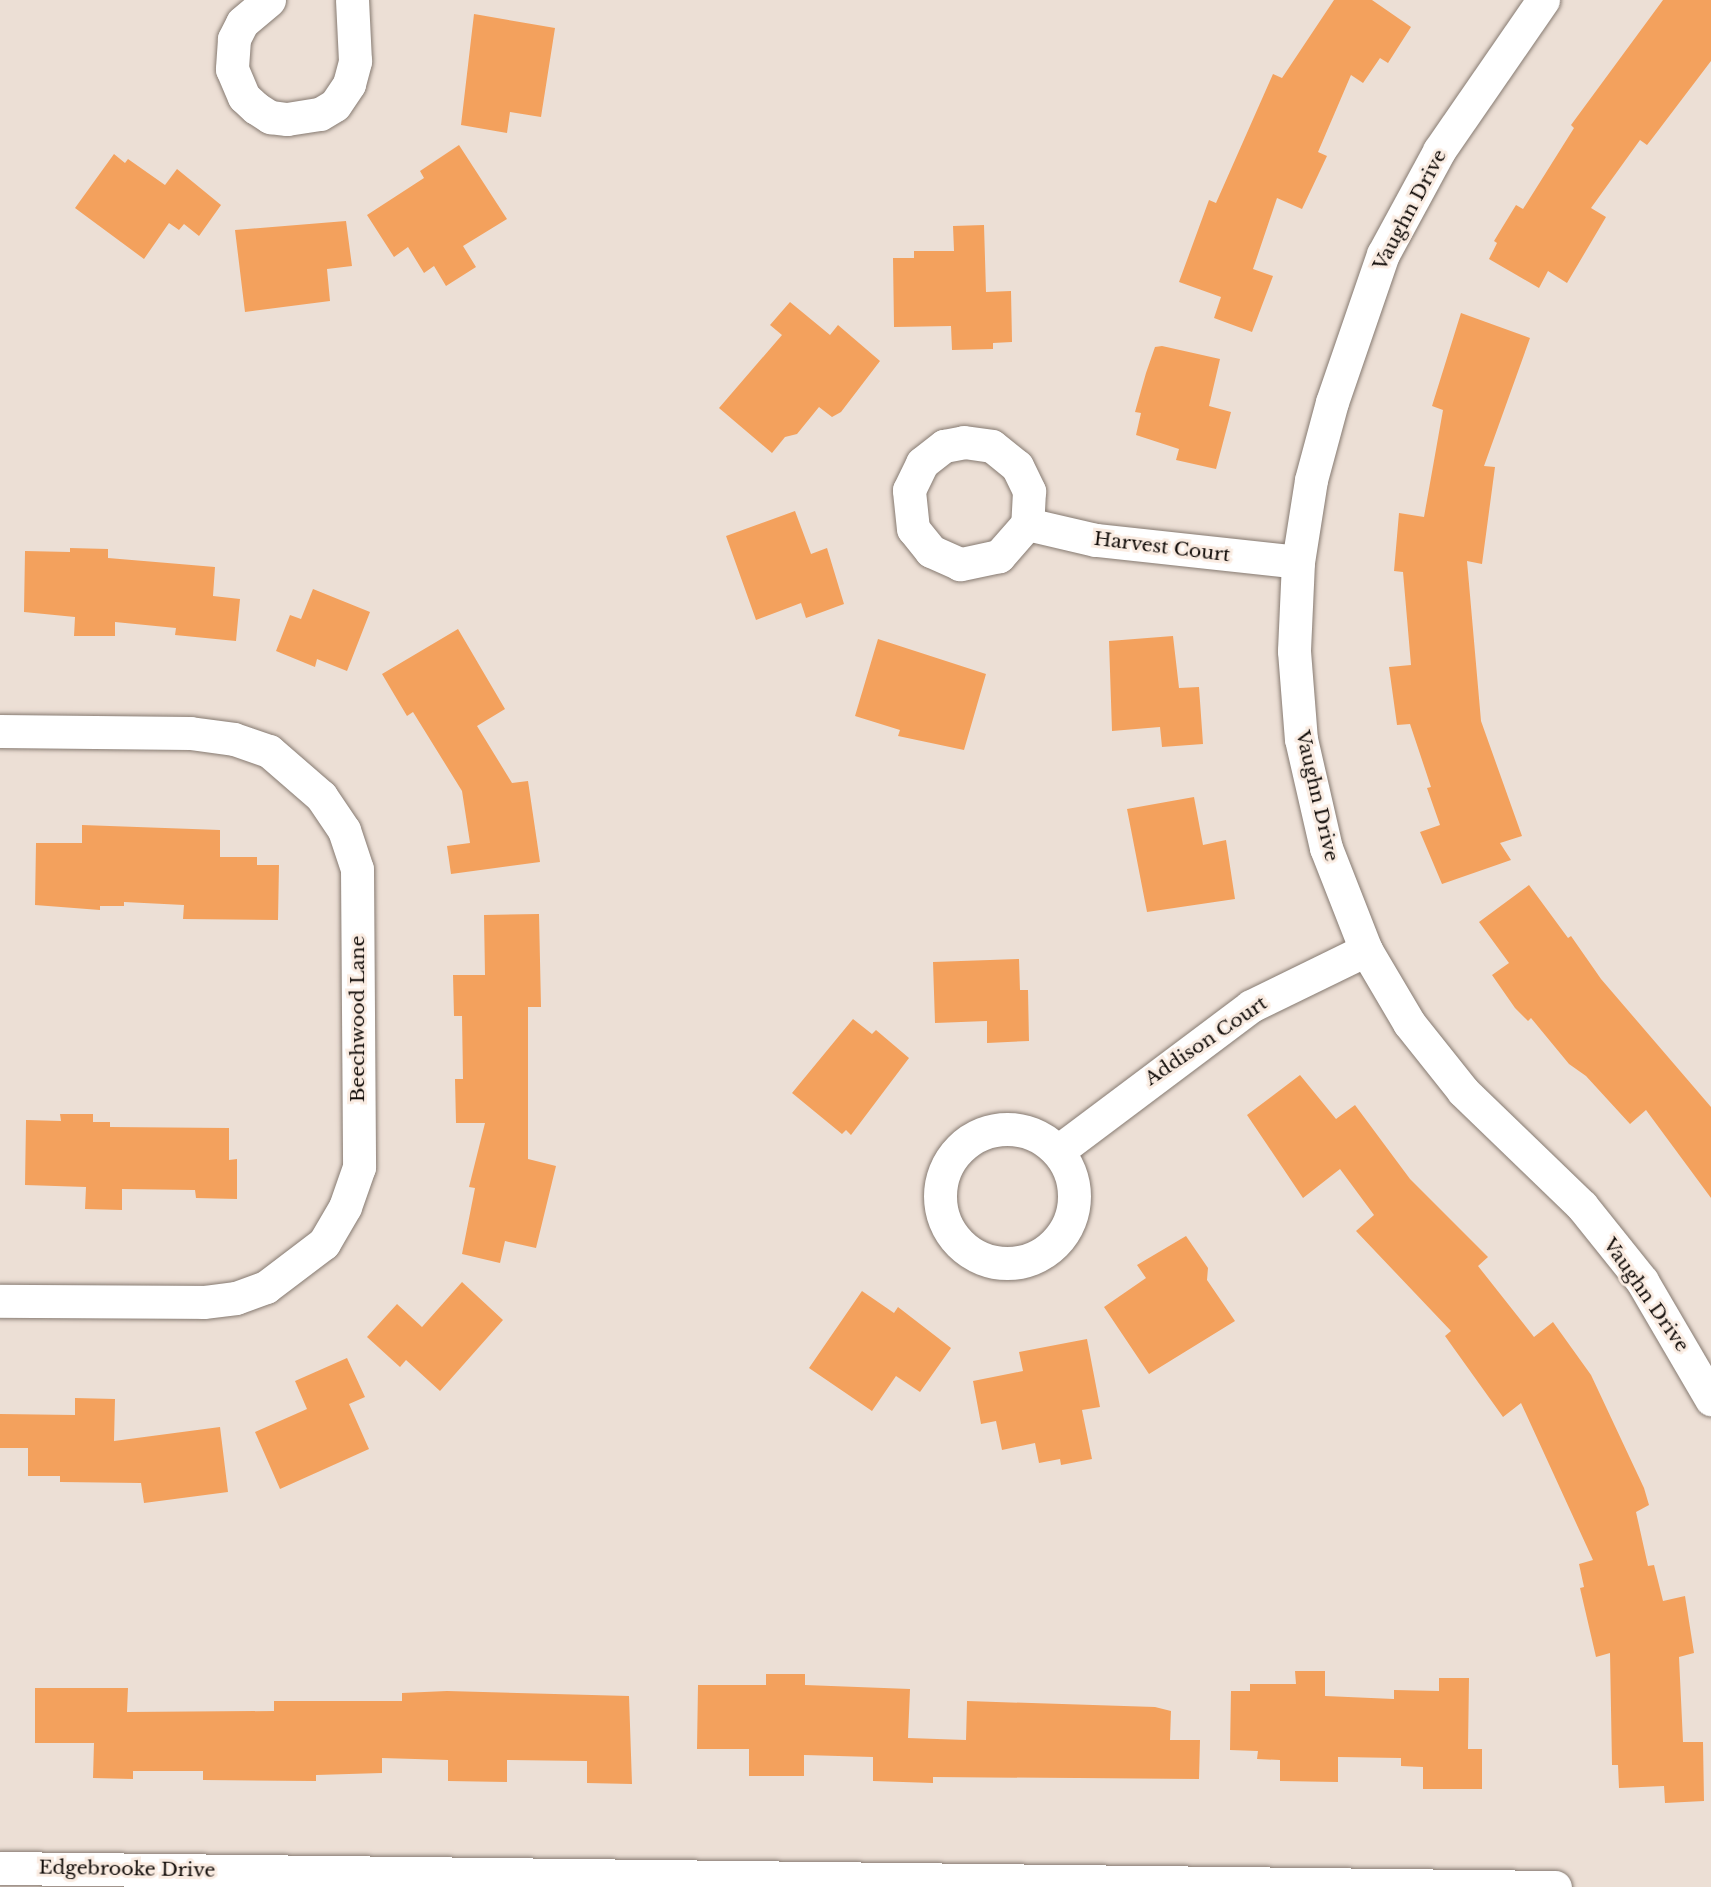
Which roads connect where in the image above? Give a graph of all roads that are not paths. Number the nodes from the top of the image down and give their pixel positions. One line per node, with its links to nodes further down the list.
1 (270, 0): 2 (street)
2 (352, 0)
3 (1543, 0): 5 (street, Vaughn Drive)
4 (1027, 524): 5 (street, Harvest Court)
5 (1297, 562): 7 (street, Vaughn Drive)
6 (0, 731): 9 (street, Beechwood Lane)
7 (1366, 950): 8 (street, Addison Court); 10 (street, Vaughn Drive)
8 (1058, 1152): 8 (street)
9 (0, 1301)
10 (1711, 1399)
11 (0, 1868): 12 (street, Edgebrooke Drive)
12 (1336, 1887): 13 (street, Edgebrooke Drive)
13 (1555, 1887)

